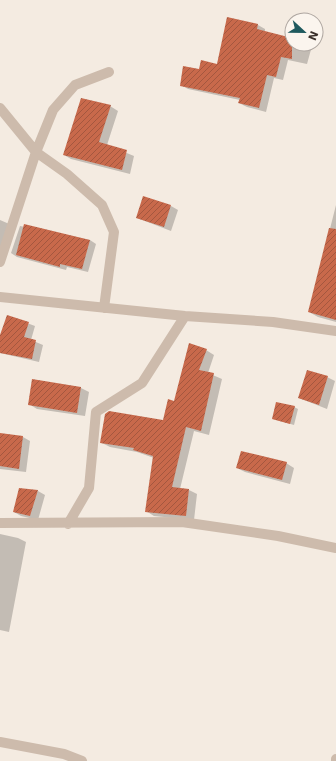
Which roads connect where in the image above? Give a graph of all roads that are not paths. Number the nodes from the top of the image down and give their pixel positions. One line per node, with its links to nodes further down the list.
1 (109, 72): 3 (street)
2 (0, 108): 3 (street)
3 (36, 152): 4 (street); 6 (street)
4 (0, 262)
5 (0, 297): 6 (street)
6 (104, 308): 7 (street)
7 (185, 316): 8 (street); 10 (street)
8 (336, 331)
9 (0, 523): 10 (street)
10 (68, 524): 11 (street)
11 (336, 548)
12 (0, 742): 13 (street)
13 (82, 761)

